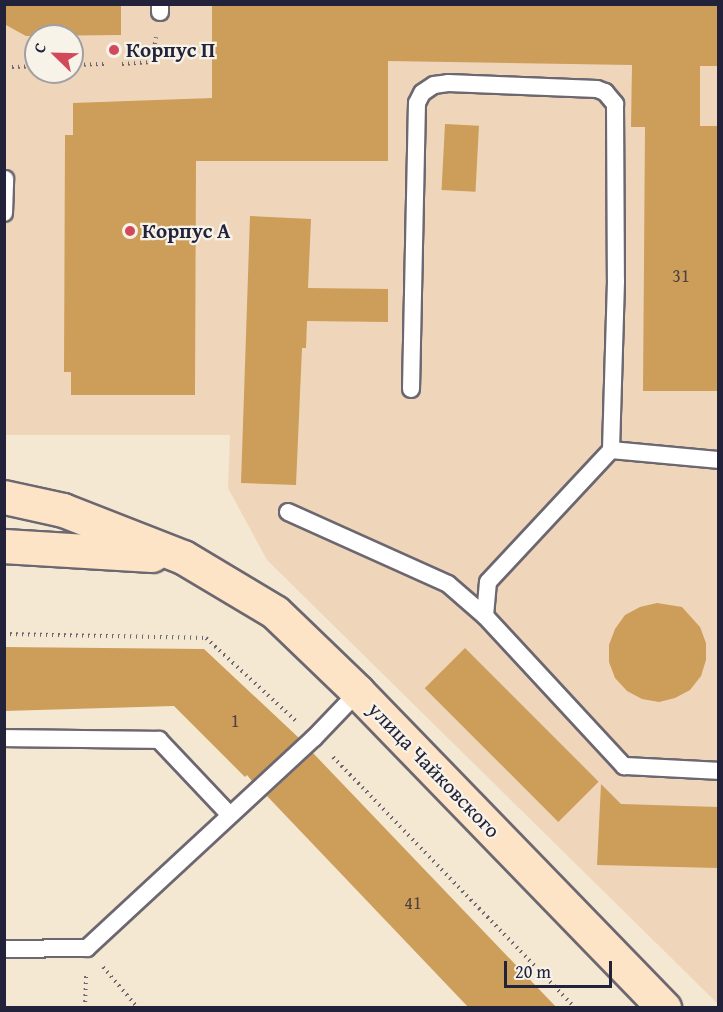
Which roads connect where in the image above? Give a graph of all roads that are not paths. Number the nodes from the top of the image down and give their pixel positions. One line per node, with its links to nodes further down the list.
1 (5, 179): 2 (lane)
2 (4, 213)
3 (411, 389): 4 (lane)
4 (611, 450): 5 (lane); 10 (lane)
5 (718, 460)
6 (4, 497): 9 (main road, улица Чайковского)
7 (288, 512): 10 (lane)
8 (4, 546): 9 (main road, улица Чайковского)
9 (183, 557): 11 (main road, улица Чайковского)
10 (485, 615): 13 (lane)
11 (358, 692): 14 (lane); 16 (main road, улица Чайковского)
12 (4, 738): 14 (lane)
13 (718, 771)
14 (230, 815): 15 (lane)
15 (4, 949)
16 (664, 1008)

